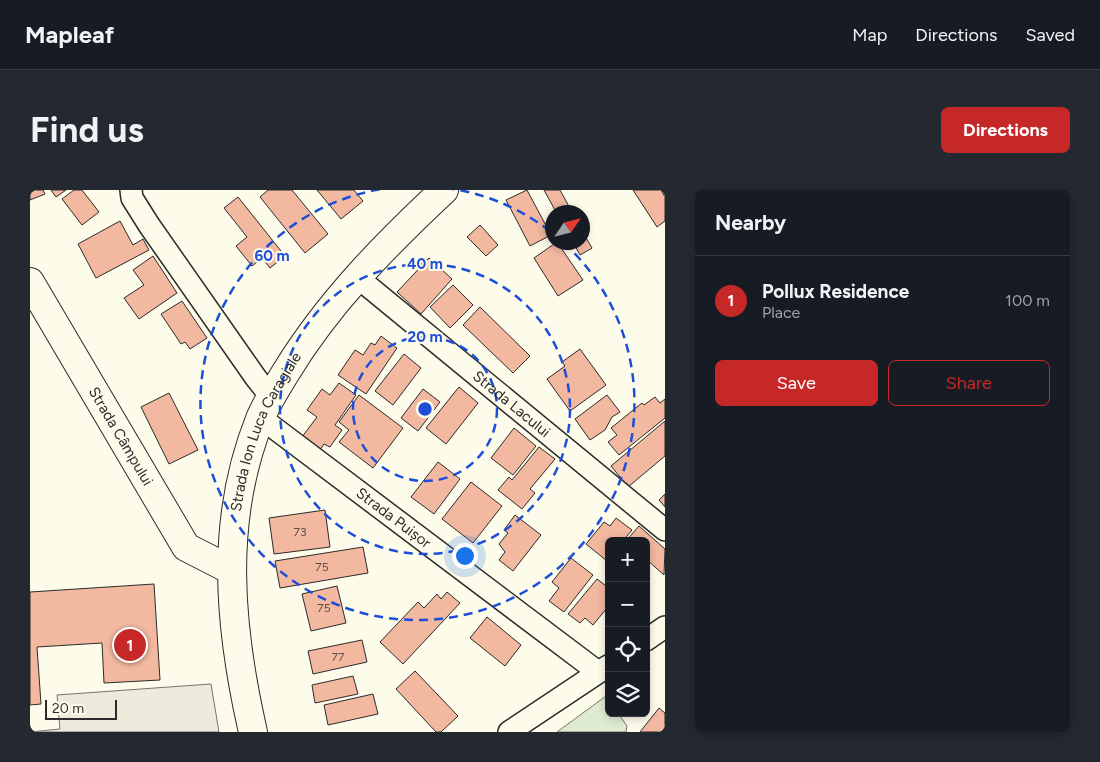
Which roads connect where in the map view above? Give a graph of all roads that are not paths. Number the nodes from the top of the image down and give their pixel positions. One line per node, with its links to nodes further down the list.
1 (131, 190): 5 (street, Strada Puișor)
2 (444, 190): 3 (main road, Strada Ion Luca Caragiale)
3 (357, 278): 5 (main road, Strada Ion Luca Caragiale); 6 (street, Strada Lacului)
4 (30, 282): 7 (main road, Strada Câmpului)
5 (266, 408): 7 (main road, Strada Ion Luca Caragiale); 10 (street, Strada Puișor)
6 (665, 530)
7 (231, 570): 11 (main road, Strada Ion Luca Caragiale)
8 (665, 627): 9 (street)
9 (650, 637)
10 (603, 669): 12 (street)
11 (253, 732)
12 (508, 732)

